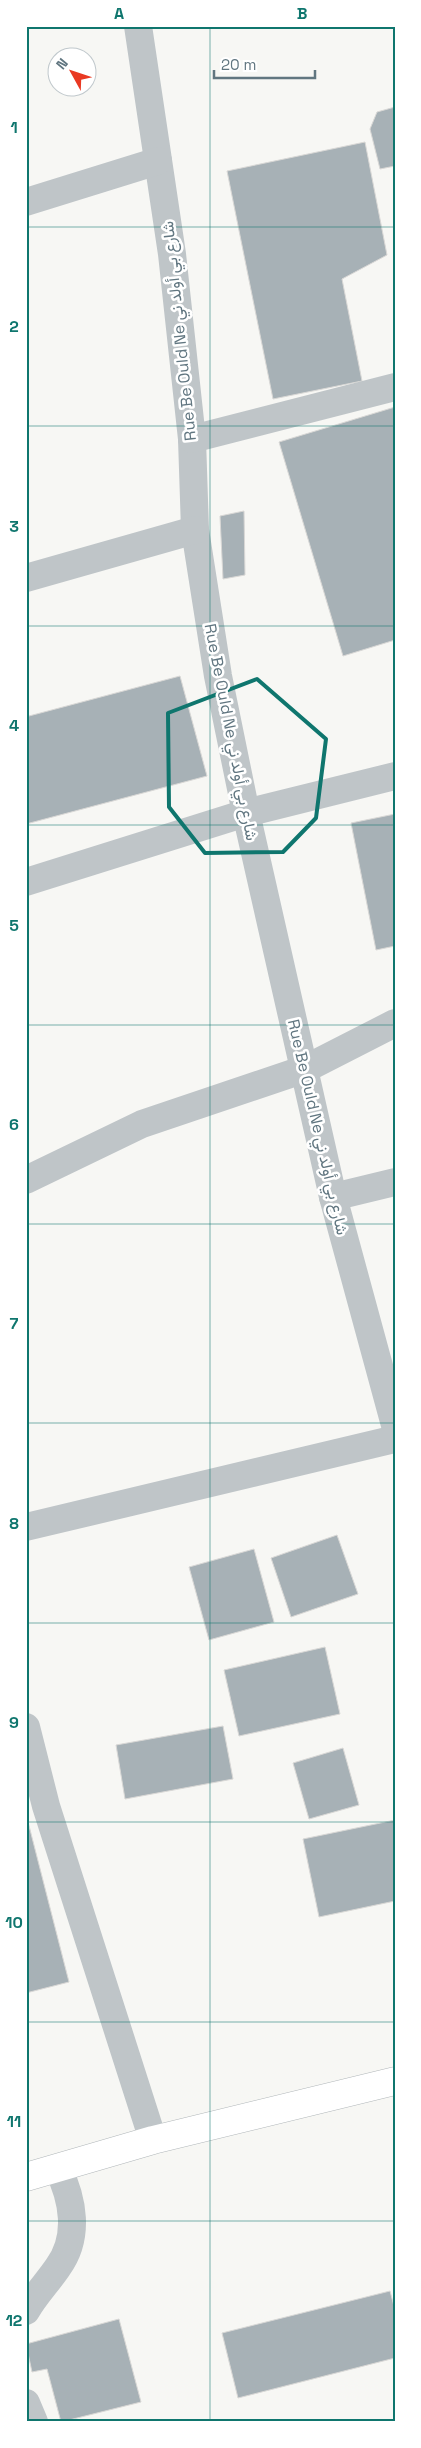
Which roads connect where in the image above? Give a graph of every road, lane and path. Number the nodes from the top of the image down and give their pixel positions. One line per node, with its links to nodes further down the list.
1 (138, 26): 2 (street, Rue Be Ould Ne شارع بي أولد ني)
2 (158, 161): 3 (street); 5 (street, Rue Be Ould Ne شارع بي أولد ني)
3 (26, 202)
4 (395, 387): 5 (street)
5 (192, 439): 6 (street, Rue Be Ould Ne شارع بي أولد ني)
6 (195, 530): 7 (street); 9 (street, Rue Be Ould Ne شارع بي أولد ني)
7 (26, 578)
8 (395, 776): 9 (street)
9 (246, 813): 10 (street); 12 (street, Rue Be Ould Ne شارع بي أولد ني)
10 (26, 882)
11 (395, 1023): 12 (street)
12 (305, 1069): 13 (street); 15 (street, Rue Be Ould Ne شارع بي أولد ني)
13 (26, 1180)
14 (395, 1182): 15 (street)
15 (333, 1197): 16 (street, Rue Be Ould Ne شارع بي أولد ني)
16 (395, 1425)
17 (395, 1439): 18 (street)
18 (26, 1527)
19 (26, 1727): 21 (street)
20 (395, 2081): 21 (main road)
21 (153, 2140): 22 (main road)
22 (58, 2168): 23 (main road); 24 (street)
23 (26, 2177)
24 (26, 2311)
25 (26, 2402): 26 (street)
26 (34, 2422)

